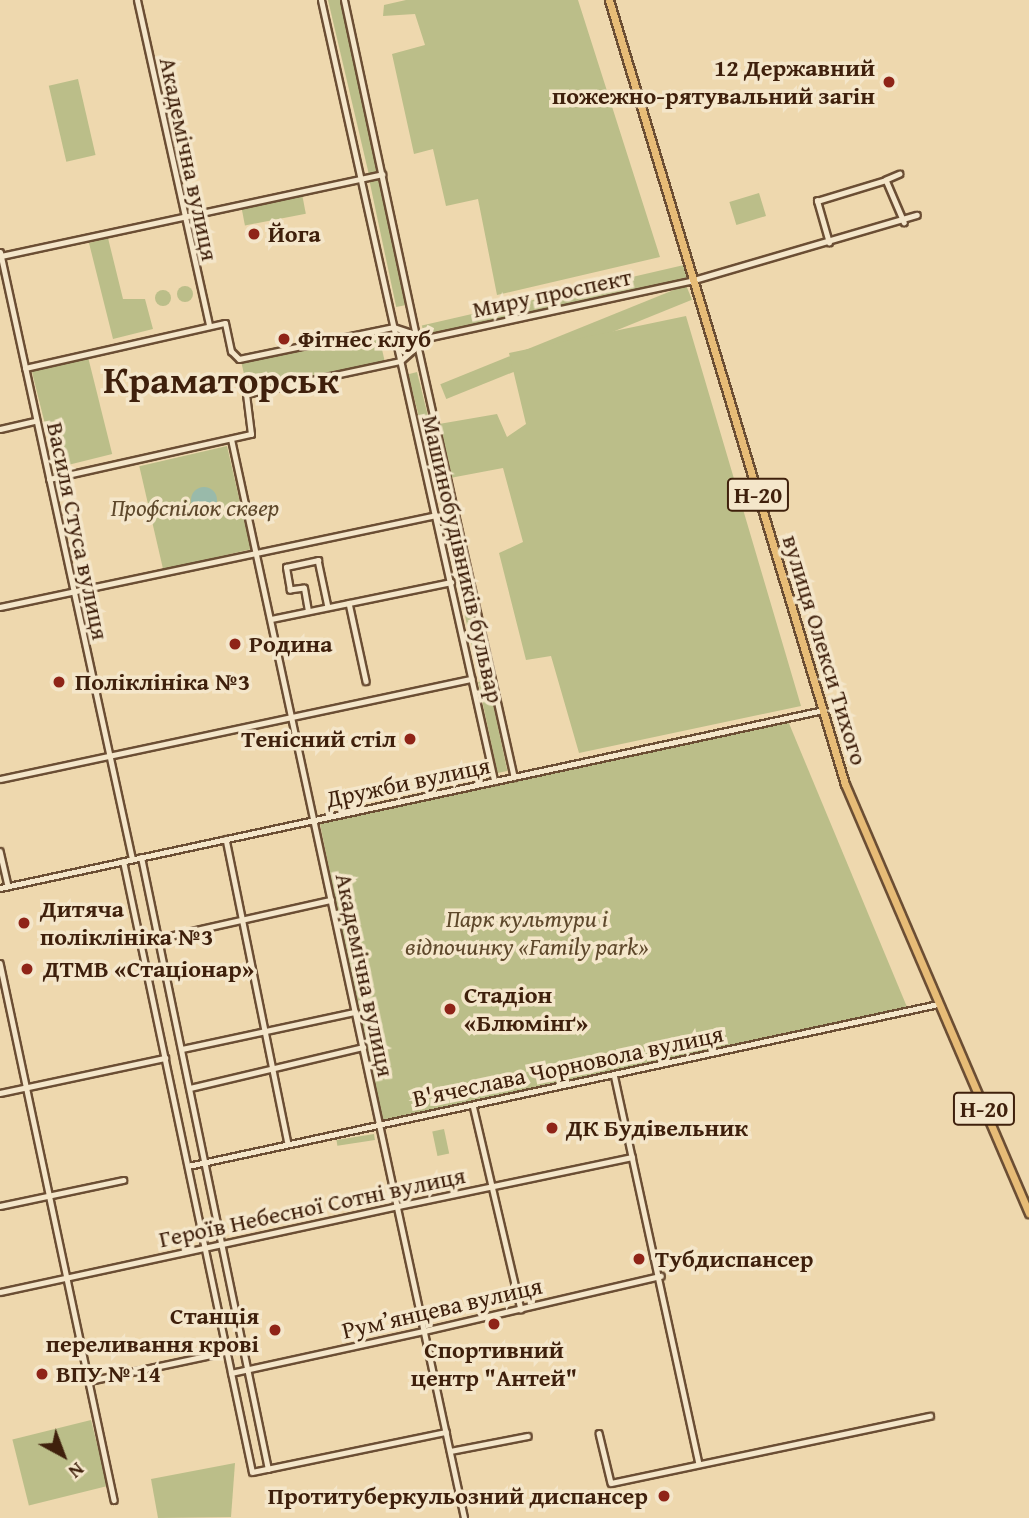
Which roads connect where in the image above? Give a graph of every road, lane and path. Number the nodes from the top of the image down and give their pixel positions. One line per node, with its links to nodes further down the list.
1 (137, 0): 10 (street, Академічна вулиця)
2 (321, 0): 7 (street, Машинобудівників бульвар)
3 (344, 0): 5 (street, Машинобудівників бульвар)
4 (609, 0): 14 (main road, вулиця Олекси Тихого / Н-20)
5 (382, 174): 7 (street); 17 (street, Машинобудівників бульвар)
6 (900, 174): 8 (street)
7 (361, 179): 10 (street); 16 (street, Машинобудівників бульвар)
8 (886, 180): 11 (street); 12 (street)
9 (917, 215): 11 (street)
10 (185, 216): 13 (street); 15 (street, Академічна вулиця)
11 (904, 222): 12 (street)
12 (829, 243): 14 (street)
13 (1, 254): 20 (street, Василя Стуса вулиця)
14 (694, 280): 17 (street, Миру проспект); 36 (main road, вулиця Олекси Тихого / Н-20)
15 (209, 325): 16 (street); 20 (street)
16 (393, 327): 17 (street); 18 (street, Машинобудівників бульвар)
17 (415, 340): 18 (street); 18 (street); 19 (street, Миру проспект); 39 (street, Машинобудівників бульвар)
18 (397, 344): 19 (street, Машинобудівників бульвар)
19 (400, 361): 23 (street, Миру проспект); 25 (street, Машинобудівників бульвар)
20 (25, 368): 21 (street, Василя Стуса вулиця)
21 (36, 421): 22 (street); 24 (street, Василя Стуса вулиця)
22 (0, 429)
23 (232, 439): 24 (street); 26 (street, Академічна вулиця)
24 (49, 479): 28 (street, Василя Стуса вулиця)
25 (436, 515): 26 (street); 27 (street, Машинобудівників бульвар)
26 (257, 553): 28 (street); 33 (street, Академічна вулиця)
27 (451, 582): 29 (street); 34 (street, Машинобудівників бульвар)
28 (74, 592): 30 (street); 38 (street, Василя Стуса вулиця)
29 (349, 603): 31 (street); 35 (street)
30 (0, 607)
31 (328, 607): 32 (street); 32 (street)
32 (308, 611): 33 (street)
33 (271, 619): 37 (street, Академічна вулиця)
34 (473, 679): 37 (street); 41 (street, Машинобудівників бульвар)
35 (366, 681)
36 (823, 709): 39 (street, Дружби вулиця); 54 (main road, вулиця Олекси Тихого / Н-20)
37 (291, 718): 38 (street); 42 (street, Академічна вулиця)
38 (109, 756): 40 (street); 46 (street, Василя Стуса вулиця)
39 (514, 777): 41 (street, Дружби вулиця)
40 (0, 779)
41 (494, 781): 42 (street, Дружби вулиця)
42 (315, 820): 43 (street, Дружби вулиця); 50 (street, Академічна вулиця)
43 (226, 839): 45 (street, Дружби вулиця); 51 (street)
44 (0, 851): 48 (street)
45 (141, 857): 46 (street, Дружби вулиця); 58 (street)
46 (132, 859): 47 (street, Дружби вулиця)
47 (123, 861): 48 (street, Дружби вулиця); 59 (street)
48 (8, 886): 49 (street, Дружби вулиця)
49 (0, 888)
50 (332, 900): 51 (street); 55 (street, Академічна вулиця)
51 (243, 920): 52 (street); 56 (street)
52 (165, 937)
53 (0, 963): 62 (street)
54 (939, 1004): 61 (street, В'ячеслава Чорновола вулиця); 76 (main road, вулиця Олекси Тихого / Н-20)
55 (355, 1012): 56 (street); 57 (street, Академічна вулиця)
56 (265, 1032): 58 (street); 60 (street)
57 (363, 1047): 60 (street); 66 (street, Академічна вулиця)
58 (182, 1049): 63 (street)
59 (165, 1058): 62 (street); 70 (street)
60 (273, 1069): 63 (street); 67 (street)
61 (614, 1074): 65 (street, В'ячеслава Чорновола вулиця); 68 (street)
62 (26, 1087): 64 (street); 73 (street)
63 (190, 1088): 69 (street)
64 (0, 1093)
65 (472, 1104): 66 (street, В'ячеслава Чорновола вулиця); 72 (street)
66 (378, 1125): 67 (street, В'ячеслава Чорновола вулиця); 75 (street, Академічна вулиця)
67 (288, 1144): 69 (street, В'ячеслава Чорновола вулиця)
68 (632, 1157): 72 (street, Героїв Небесної Сотні вулиця); 79 (street)
69 (205, 1162): 70 (street, В'ячеслава Чорновола вулиця); 77 (street)
70 (188, 1166): 78 (street)
71 (123, 1180): 73 (street)
72 (493, 1186): 75 (street, Героїв Небесної Сотні вулиця); 82 (street)
73 (49, 1195): 74 (street); 80 (street)
74 (0, 1206)
75 (398, 1206): 77 (street, Героїв Небесної Сотні вулиця); 83 (street, Академічна вулиця)
76 (1029, 1213)
77 (223, 1245): 78 (street, Героїв Небесної Сотні вулиця); 85 (street)
78 (204, 1249): 80 (street, Героїв Небесної Сотні вулиця); 84 (street)
79 (661, 1276): 82 (street, Рум’янцева вулиця); 93 (street)
80 (67, 1278): 81 (street, Героїв Небесної Сотні вулиця); 87 (street)
81 (0, 1292)
82 (521, 1309): 83 (street, Рум’янцева вулиця)
83 (424, 1331): 85 (street, Рум’янцева вулиця); 89 (street, Академічна вулиця)
84 (226, 1352): 86 (street); 87 (street)
85 (248, 1369): 86 (street, Рум’янцева вулиця); 94 (street)
86 (231, 1373): 94 (street)
87 (89, 1381): 95 (street)
88 (930, 1416): 93 (street)
89 (446, 1432): 92 (street, Академічна вулиця); 94 (street)
90 (599, 1433): 93 (street)
91 (528, 1436): 92 (street)
92 (450, 1451): 96 (street, Академічна вулиця)
93 (699, 1464)
94 (268, 1469)
95 (114, 1500)
96 (464, 1518)

